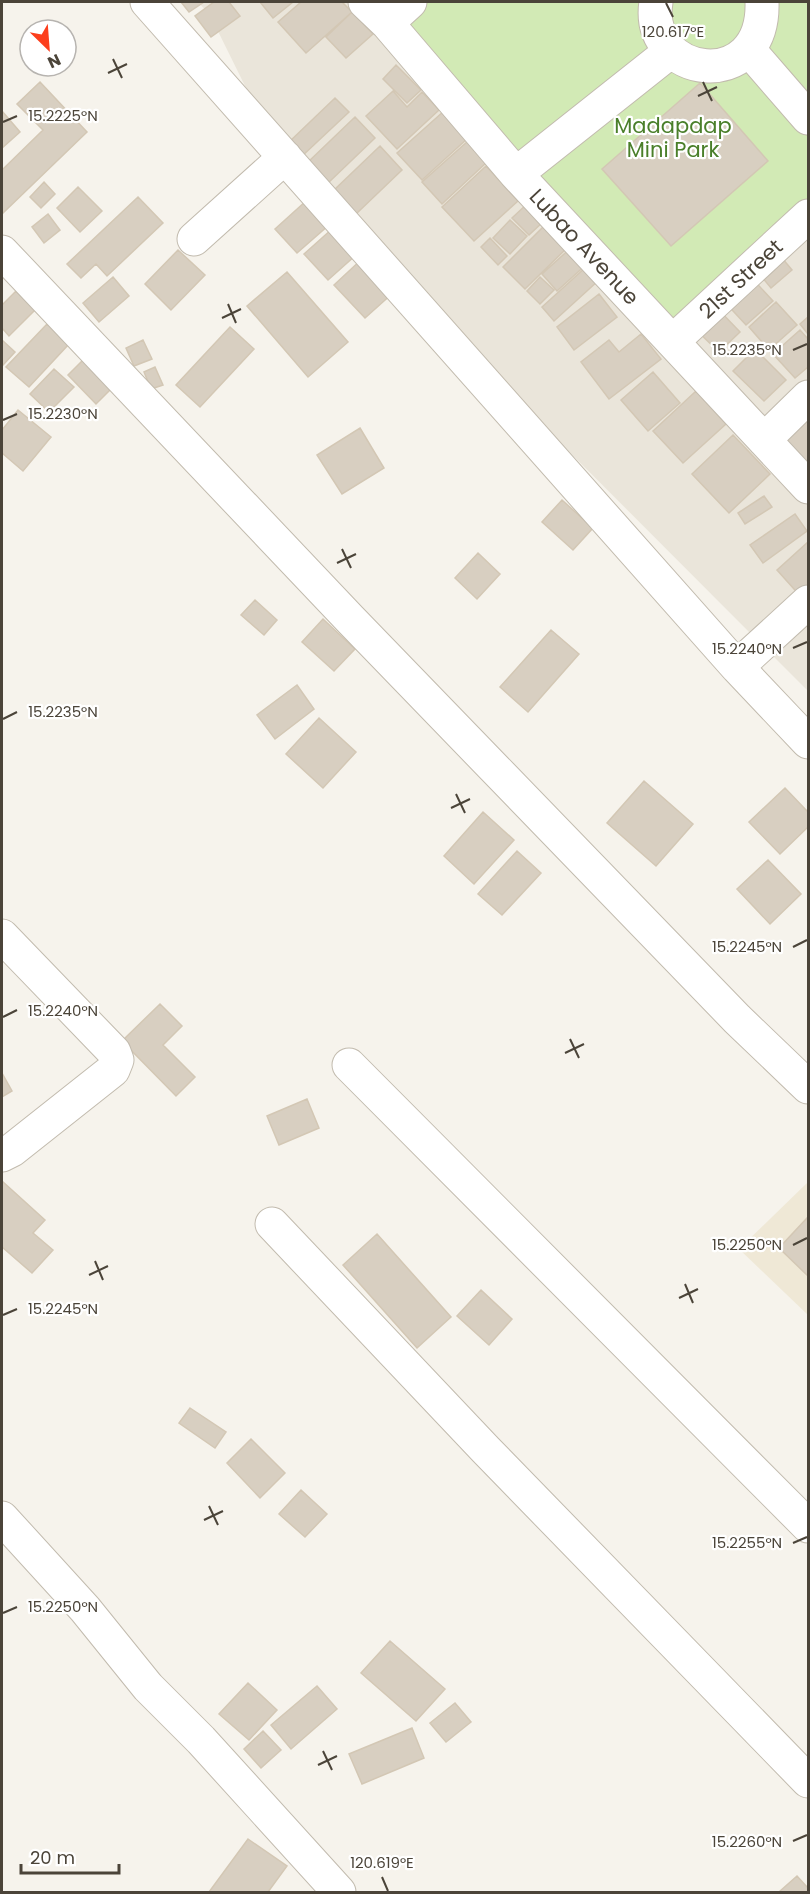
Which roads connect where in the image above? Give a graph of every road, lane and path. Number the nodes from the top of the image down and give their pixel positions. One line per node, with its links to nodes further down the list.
1 (147, 2): 8 (street)
2 (656, 2): 6 (street)
3 (762, 2): 5 (street)
4 (387, 9): 9 (street, Lubao Avenue)
5 (748, 50): 6 (street); 7 (street)
6 (671, 51): 9 (street)
7 (808, 118)
8 (285, 157): 11 (street); 18 (street)
9 (516, 174): 13 (street, Lubao Avenue)
10 (808, 216): 13 (street, 21st Street)
11 (194, 239)
12 (2, 252): 22 (street)
13 (673, 341): 15 (street, Lubao Avenue)
14 (808, 397): 15 (street)
15 (764, 440): 16 (street, Lubao Avenue)
16 (808, 487)
17 (808, 602): 18 (street)
18 (737, 667): 19 (street)
19 (808, 742)
20 (2, 936): 23 (street)
21 (349, 1065): 26 (street)
22 (808, 1087)
23 (2, 1155)
24 (272, 1224): 27 (street)
25 (2, 1518): 28 (street)
26 (808, 1526)
27 (808, 1781)
28 (339, 1893)

